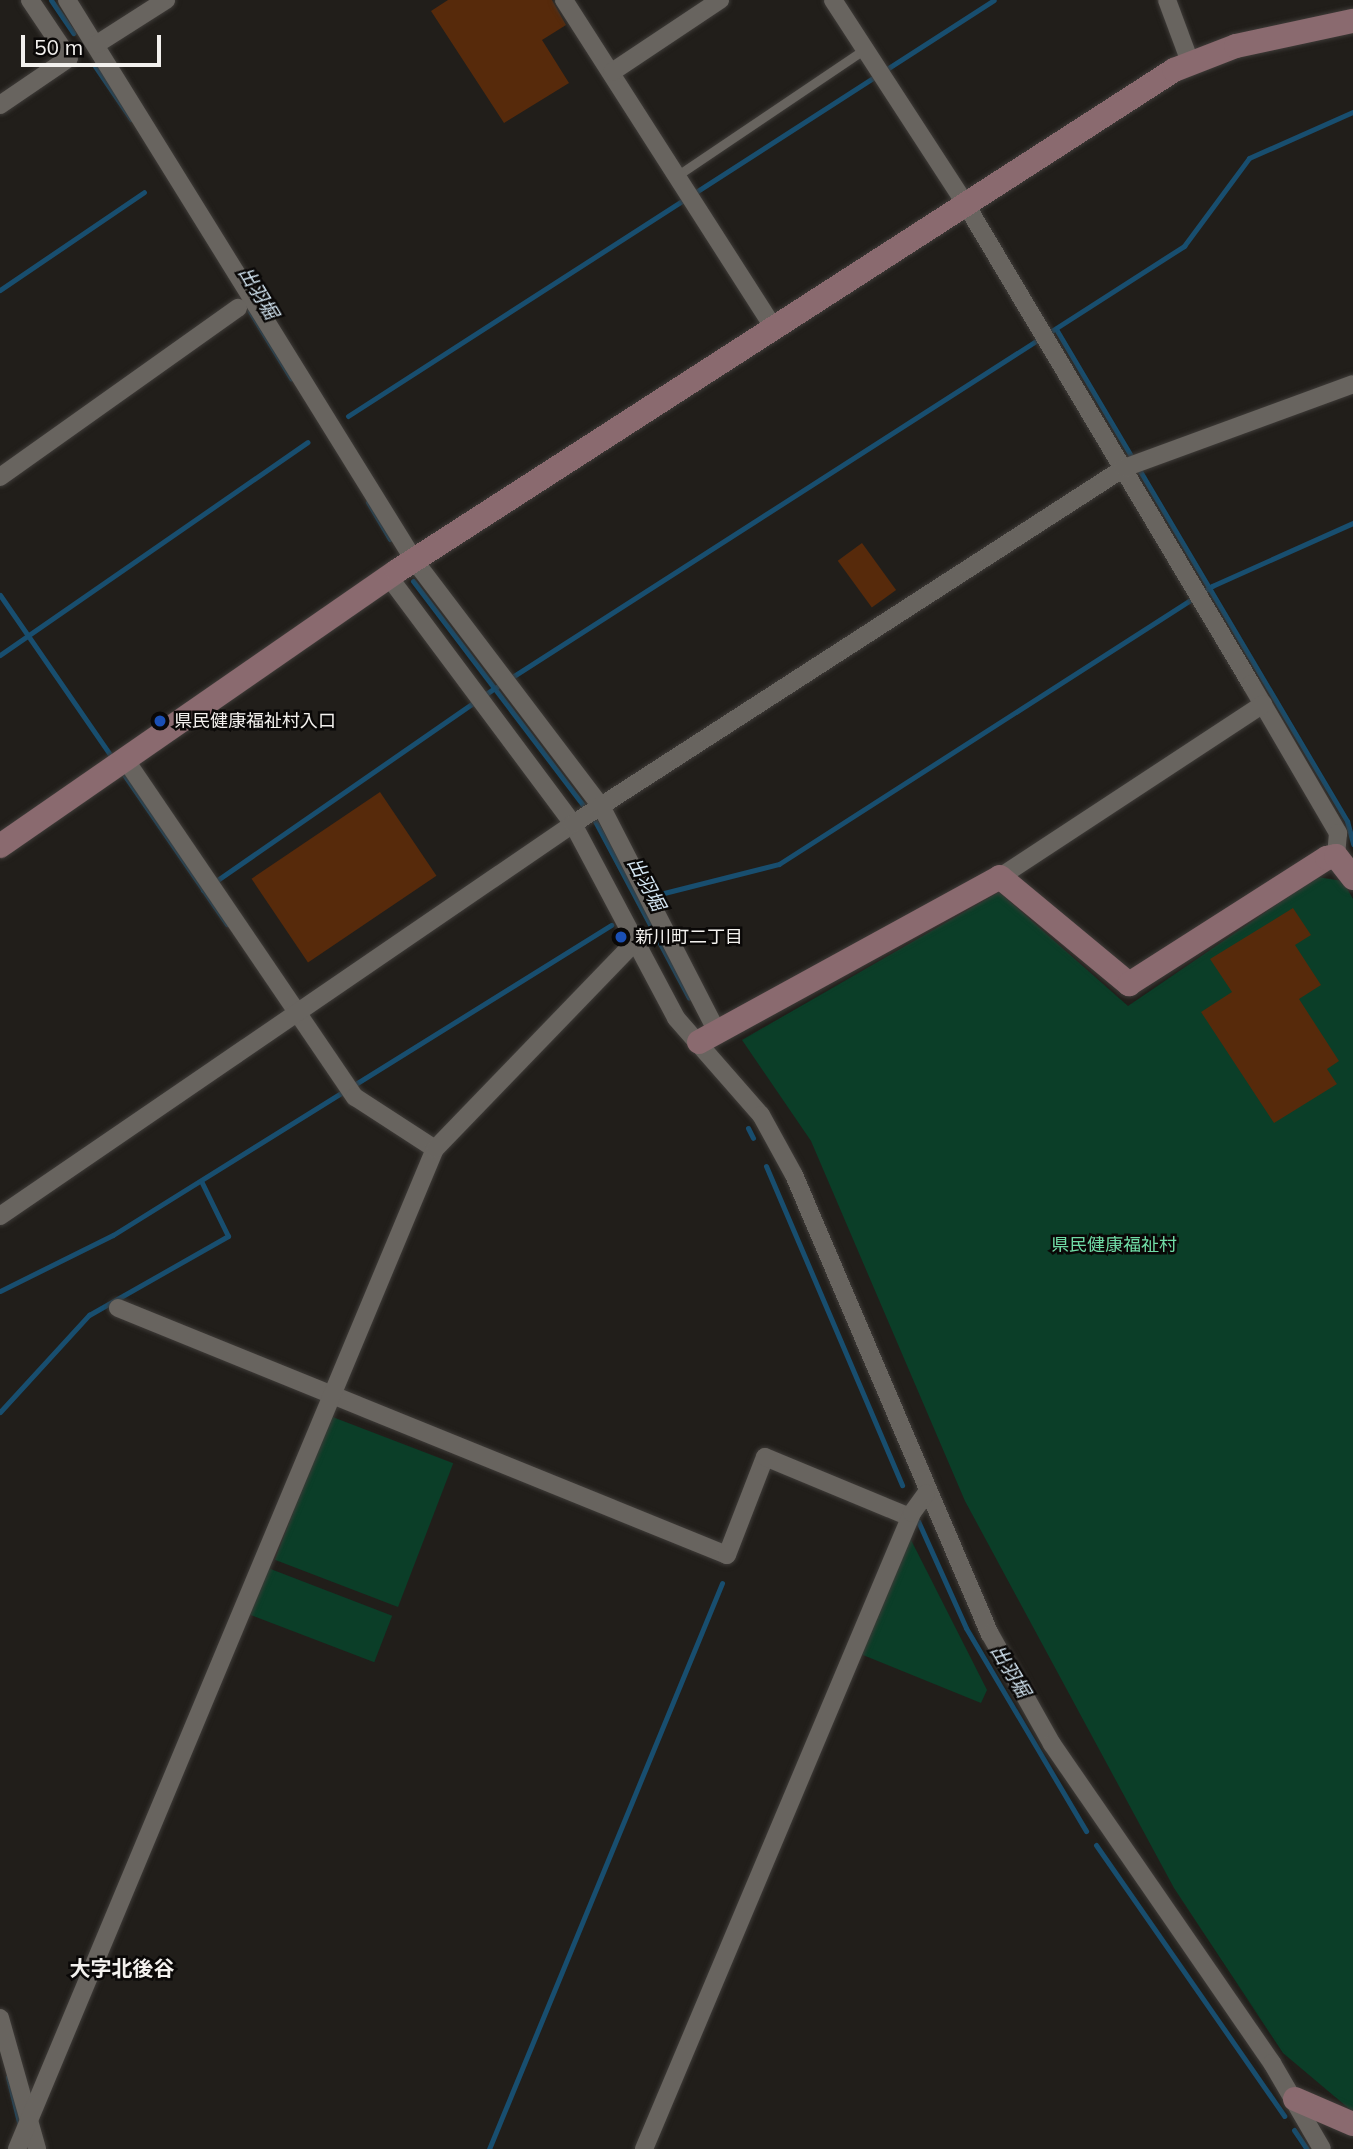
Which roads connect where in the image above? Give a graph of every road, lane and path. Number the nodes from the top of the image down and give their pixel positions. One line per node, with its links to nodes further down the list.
1 (30, 0): 13 (street)
2 (67, 0): 9 (street)
3 (166, 0): 9 (street)
4 (564, 0): 12 (street)
5 (720, 0): 12 (street)
6 (833, 0): 10 (street)
7 (1167, 0): 11 (street)
8 (1353, 21): 11 (street)
9 (97, 44): 21 (street)
10 (865, 49): 14 (lane); 15 (street)
11 (1190, 62): 15 (street)
12 (612, 72): 14 (street)
13 (0, 105)
14 (678, 175): 17 (street)
15 (965, 203): 17 (street); 19 (street)
16 (238, 308): 20 (street)
17 (774, 328): 21 (street)
18 (1353, 384): 19 (street)
19 (1124, 468): 23 (street); 25 (street)
20 (0, 477)
21 (414, 560): 22 (street); 25 (street)
22 (389, 577): 24 (street); 26 (street)
23 (1262, 704): 28 (street); 29 (street)
24 (125, 759): 27 (street); 32 (street)
25 (601, 806): 26 (street); 33 (street)
26 (573, 824): 31 (street); 32 (street)
27 (0, 846)
28 (1336, 856): 29 (street); 30 (street)
29 (1000, 877): 33 (street)
30 (1353, 878)
31 (635, 942): 33 (street); 34 (street)
32 (295, 1010): 34 (street); 35 (street)
33 (708, 1037): 38 (street)
34 (435, 1149): 37 (street)
35 (0, 1216)
36 (118, 1308): 37 (street)
37 (330, 1395): 39 (street); 42 (street)
38 (926, 1494): 39 (street); 41 (street)
39 (910, 1517): 46 (street)
40 (0, 2018): 42 (street)
41 (1295, 2099): 43 (street); 47 (street)
42 (28, 2121): 44 (street); 45 (street)
43 (1353, 2124)
44 (17, 2149)
45 (37, 2149)
46 (644, 2149)
47 (1322, 2149)

